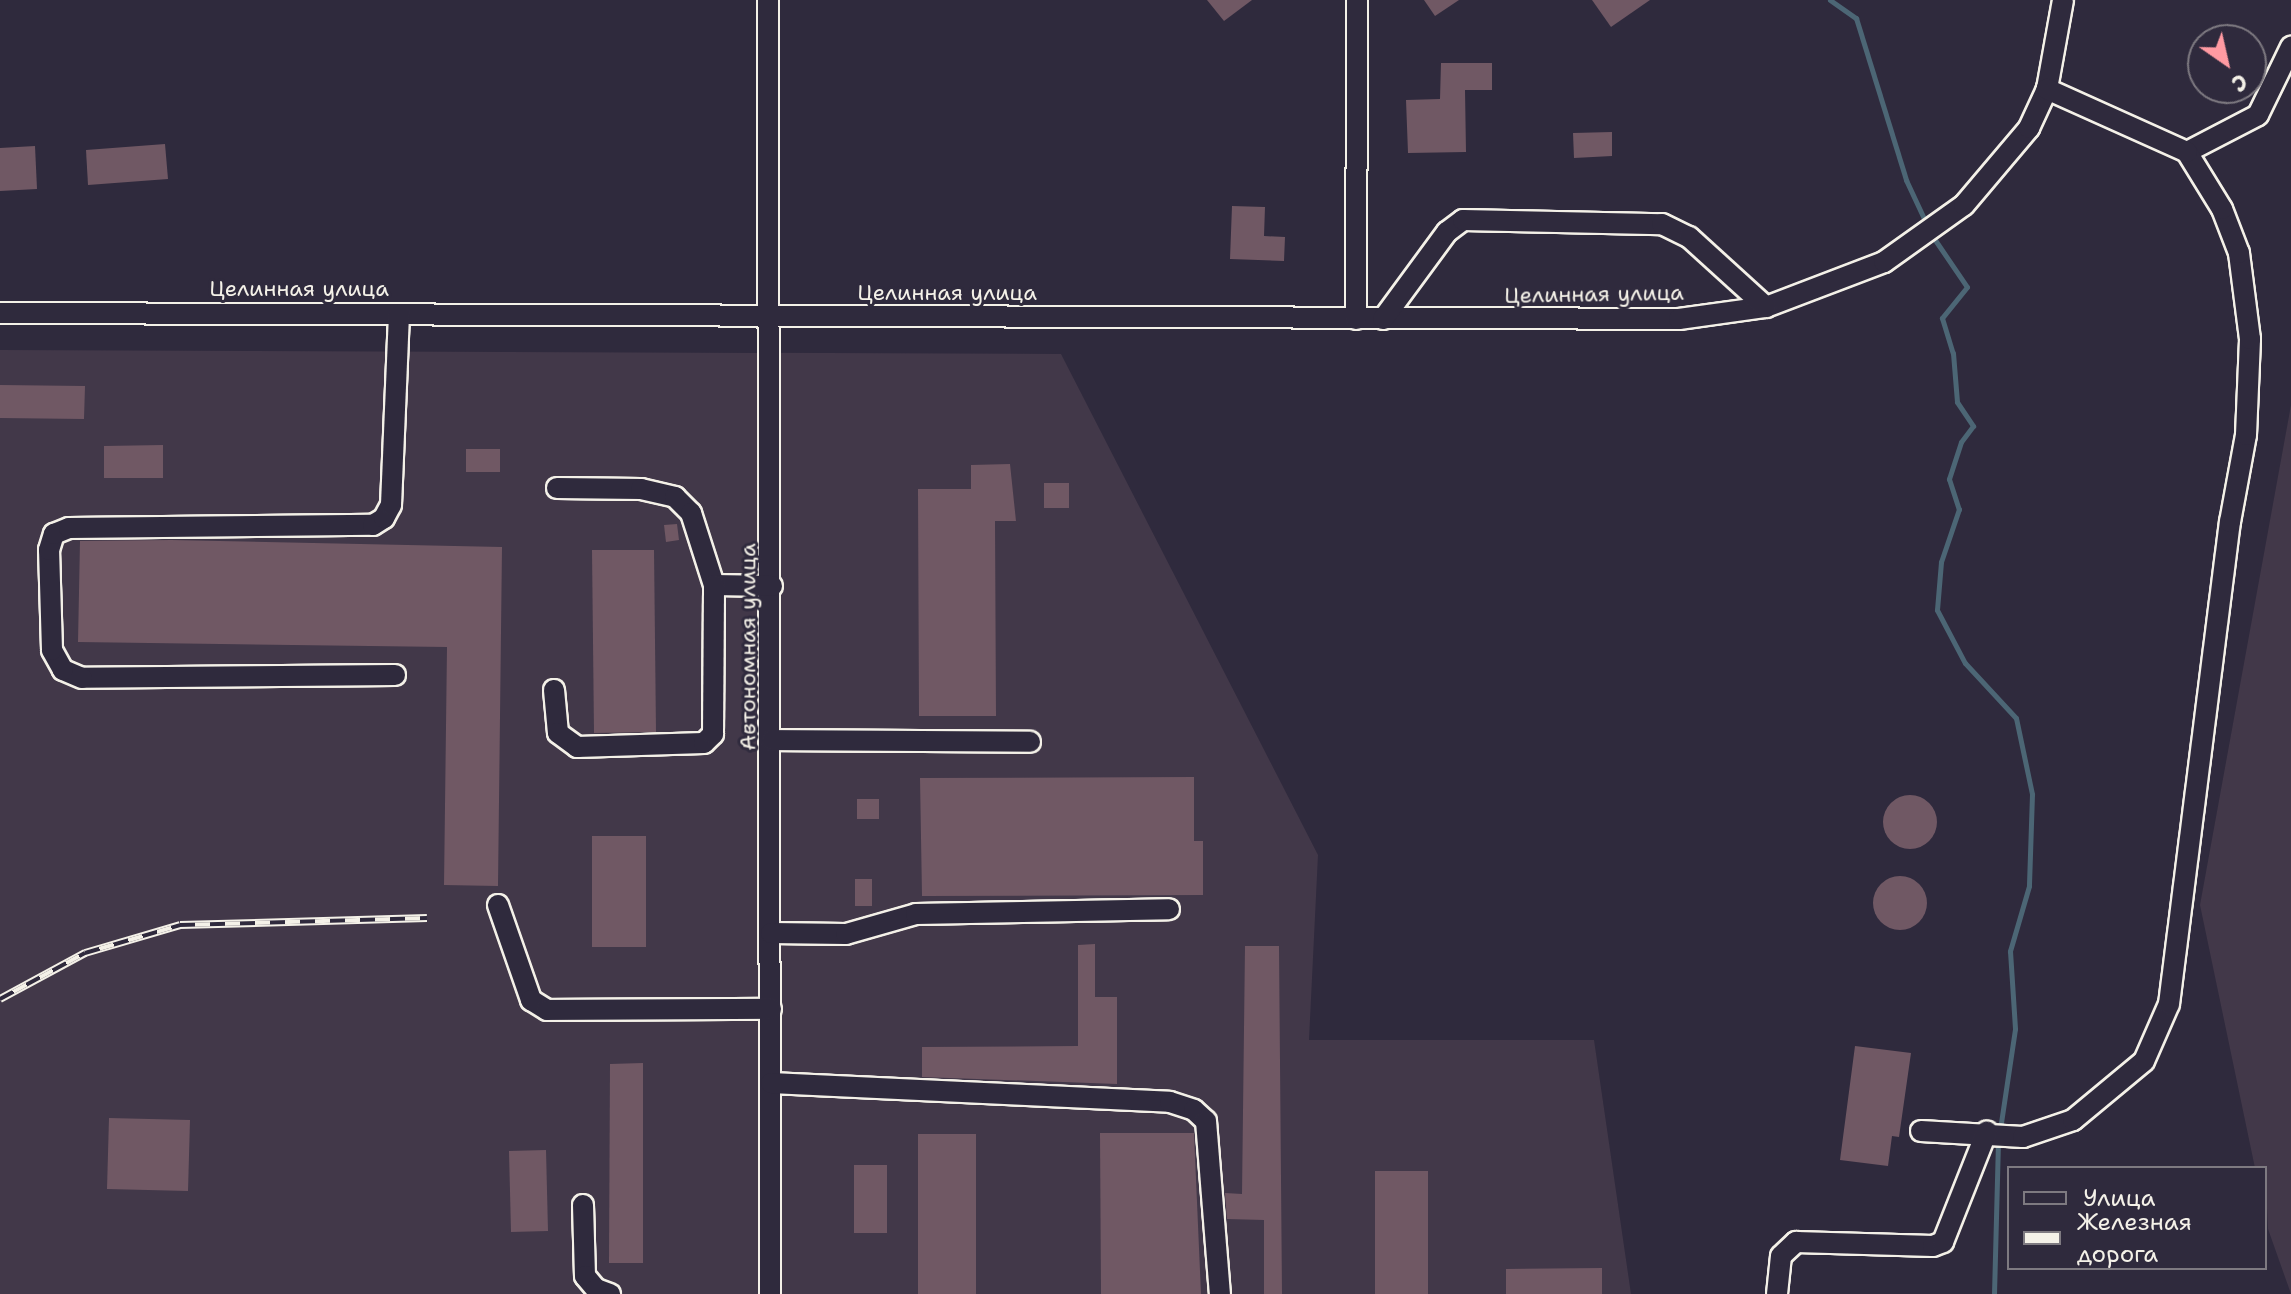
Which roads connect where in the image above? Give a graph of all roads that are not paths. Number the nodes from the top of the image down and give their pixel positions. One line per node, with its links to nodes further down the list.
1 (768, 0): 10 (street, Автономная улица)
2 (1357, 0): 11 (street)
3 (2063, 0): 5 (street, Целинная улица)
4 (2291, 47): 6 (street)
5 (2047, 89): 6 (street); 7 (street, Целинная улица)
6 (2187, 152): 26 (street)
7 (1766, 307): 12 (street, Целинная улица); 12 (street)
8 (0, 313): 9 (street, Целинная улица)
9 (399, 314): 10 (street, Целинная улица); 16 (street)
10 (772, 316): 11 (street, Целинная улица); 15 (street, Автономная улица)
11 (1356, 319): 12 (street, Целинная улица)
12 (1383, 319)
13 (557, 488): 14 (street)
14 (714, 585): 15 (street); 17 (street)
15 (772, 586): 18 (street, Автономная улица)
16 (395, 675)
17 (554, 690)
18 (772, 740): 19 (street); 22 (street, Автономная улица)
19 (1030, 742)
20 (498, 905): 23 (street)
21 (1169, 909): 22 (street)
22 (771, 933): 23 (street, Автономная улица)
23 (771, 1009): 24 (street, Автономная улица)
24 (771, 1083): 29 (street, Автономная улица); 30 (street)
25 (1921, 1131): 26 (street)
26 (1987, 1131): 31 (street)
27 (583, 1205): 28 (street)
28 (610, 1294)
29 (770, 1294)
30 (1220, 1294)
31 (1777, 1294)

